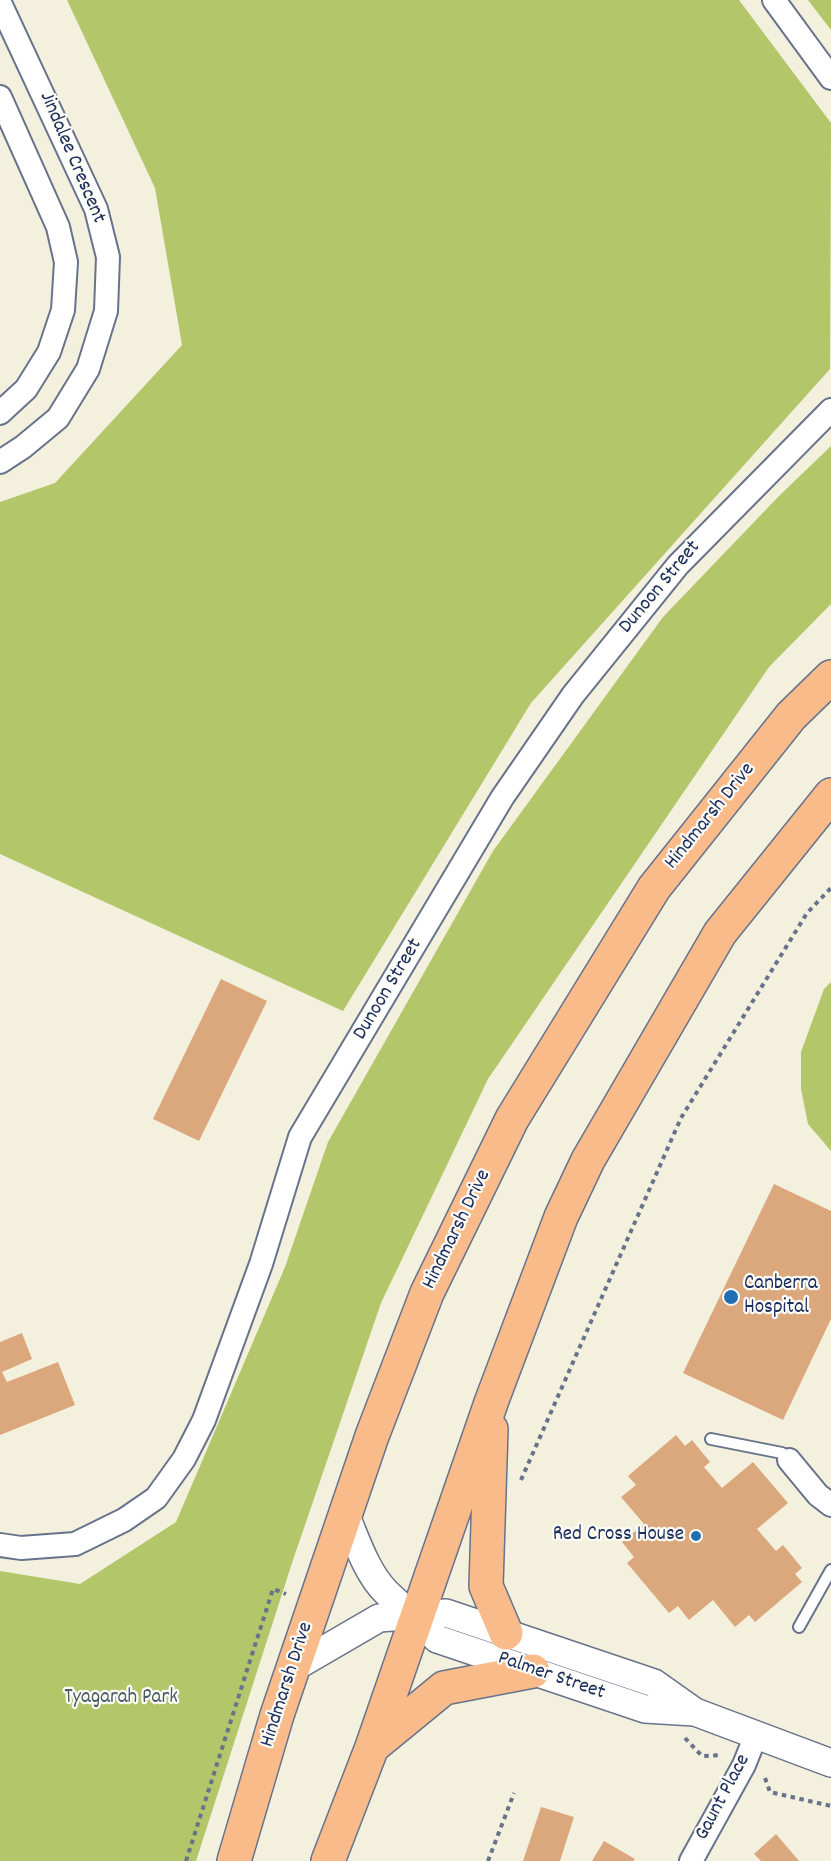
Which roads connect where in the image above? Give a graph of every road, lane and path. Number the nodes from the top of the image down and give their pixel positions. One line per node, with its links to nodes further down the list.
1 (774, 0): 3 (street)
2 (0, 3): 7 (street, Jindalee Crescent)
3 (831, 78)
4 (0, 97): 6 (street, Jindalee Crescent)
5 (831, 410): 17 (street, Dunoon Street)
6 (0, 413)
7 (0, 462)
8 (831, 677): 16 (main road, Hindmarsh Drive)
9 (831, 795): 11 (main road)
10 (831, 888): 14 (path)
11 (492, 1400): 19 (main road); 21 (main road)
12 (711, 1439): 13 (lane)
13 (789, 1460): 15 (street)
14 (517, 1490)
15 (831, 1504)
16 (345, 1514): 19 (street, Palmer Street); 22 (main road, Hindmarsh Drive)
17 (0, 1545)
18 (831, 1570): 20 (lane)
19 (417, 1617): 21 (street, Palmer Street); 22 (street, Palmer Street); 23 (street, Palmer Street); 26 (main road)
20 (799, 1627)
21 (506, 1633): 24 (street, Palmer Street)
22 (293, 1668): 29 (main road, Hindmarsh Drive)
23 (533, 1671): 24 (street, Palmer Street); 26 (main road)
24 (695, 1712): 25 (street, Palmer Street)
25 (756, 1735): 27 (street, Palmer Street); 32 (street, Gaunt Place)
26 (372, 1747): 30 (main road)
27 (831, 1763)
28 (514, 1793): 31 (path)
29 (234, 1861)
30 (328, 1861)
31 (488, 1861)
32 (691, 1861)

